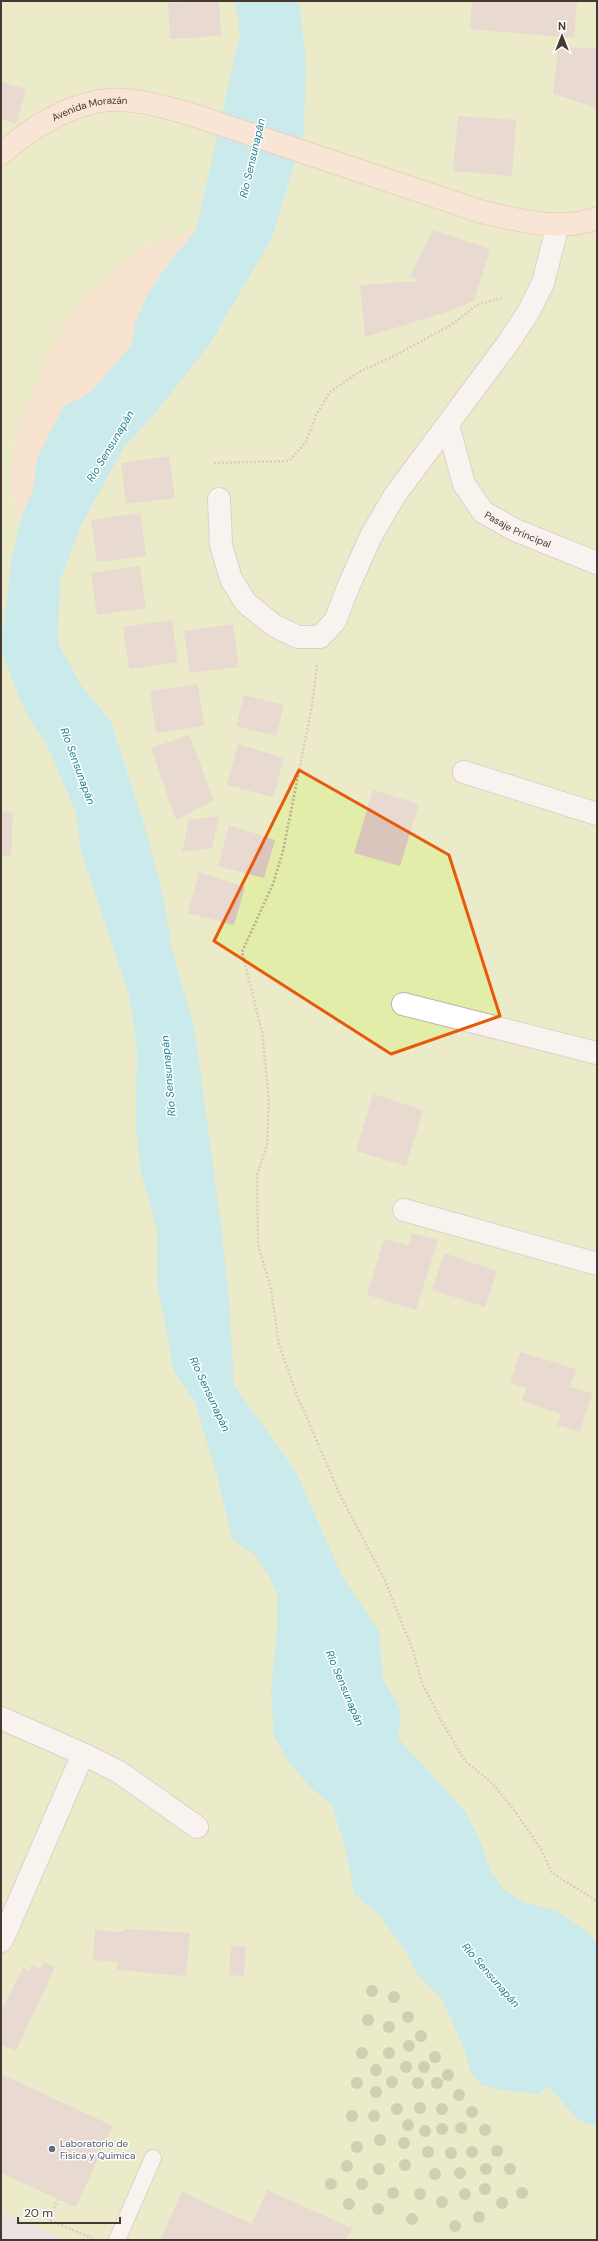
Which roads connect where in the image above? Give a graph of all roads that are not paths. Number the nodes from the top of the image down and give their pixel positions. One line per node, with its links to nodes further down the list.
1 (1, 154): 3 (main road, Avenida Morazán)
2 (597, 218): 3 (main road, Avenida Morazán)
3 (558, 224): 4 (street)
4 (448, 425): 5 (street); 6 (street, Pasaje Principal)
5 (219, 499)
6 (597, 563)
7 (464, 772): 8 (street)
8 (597, 814)
9 (403, 1004): 10 (street)
10 (597, 1053)
11 (404, 1210): 12 (street)
12 (597, 1264)
13 (1, 1718): 14 (street)
14 (83, 1754): 15 (street); 16 (street)
15 (197, 1827)
16 (4, 1935)
17 (153, 2158): 18 (lane)
18 (117, 2240)

